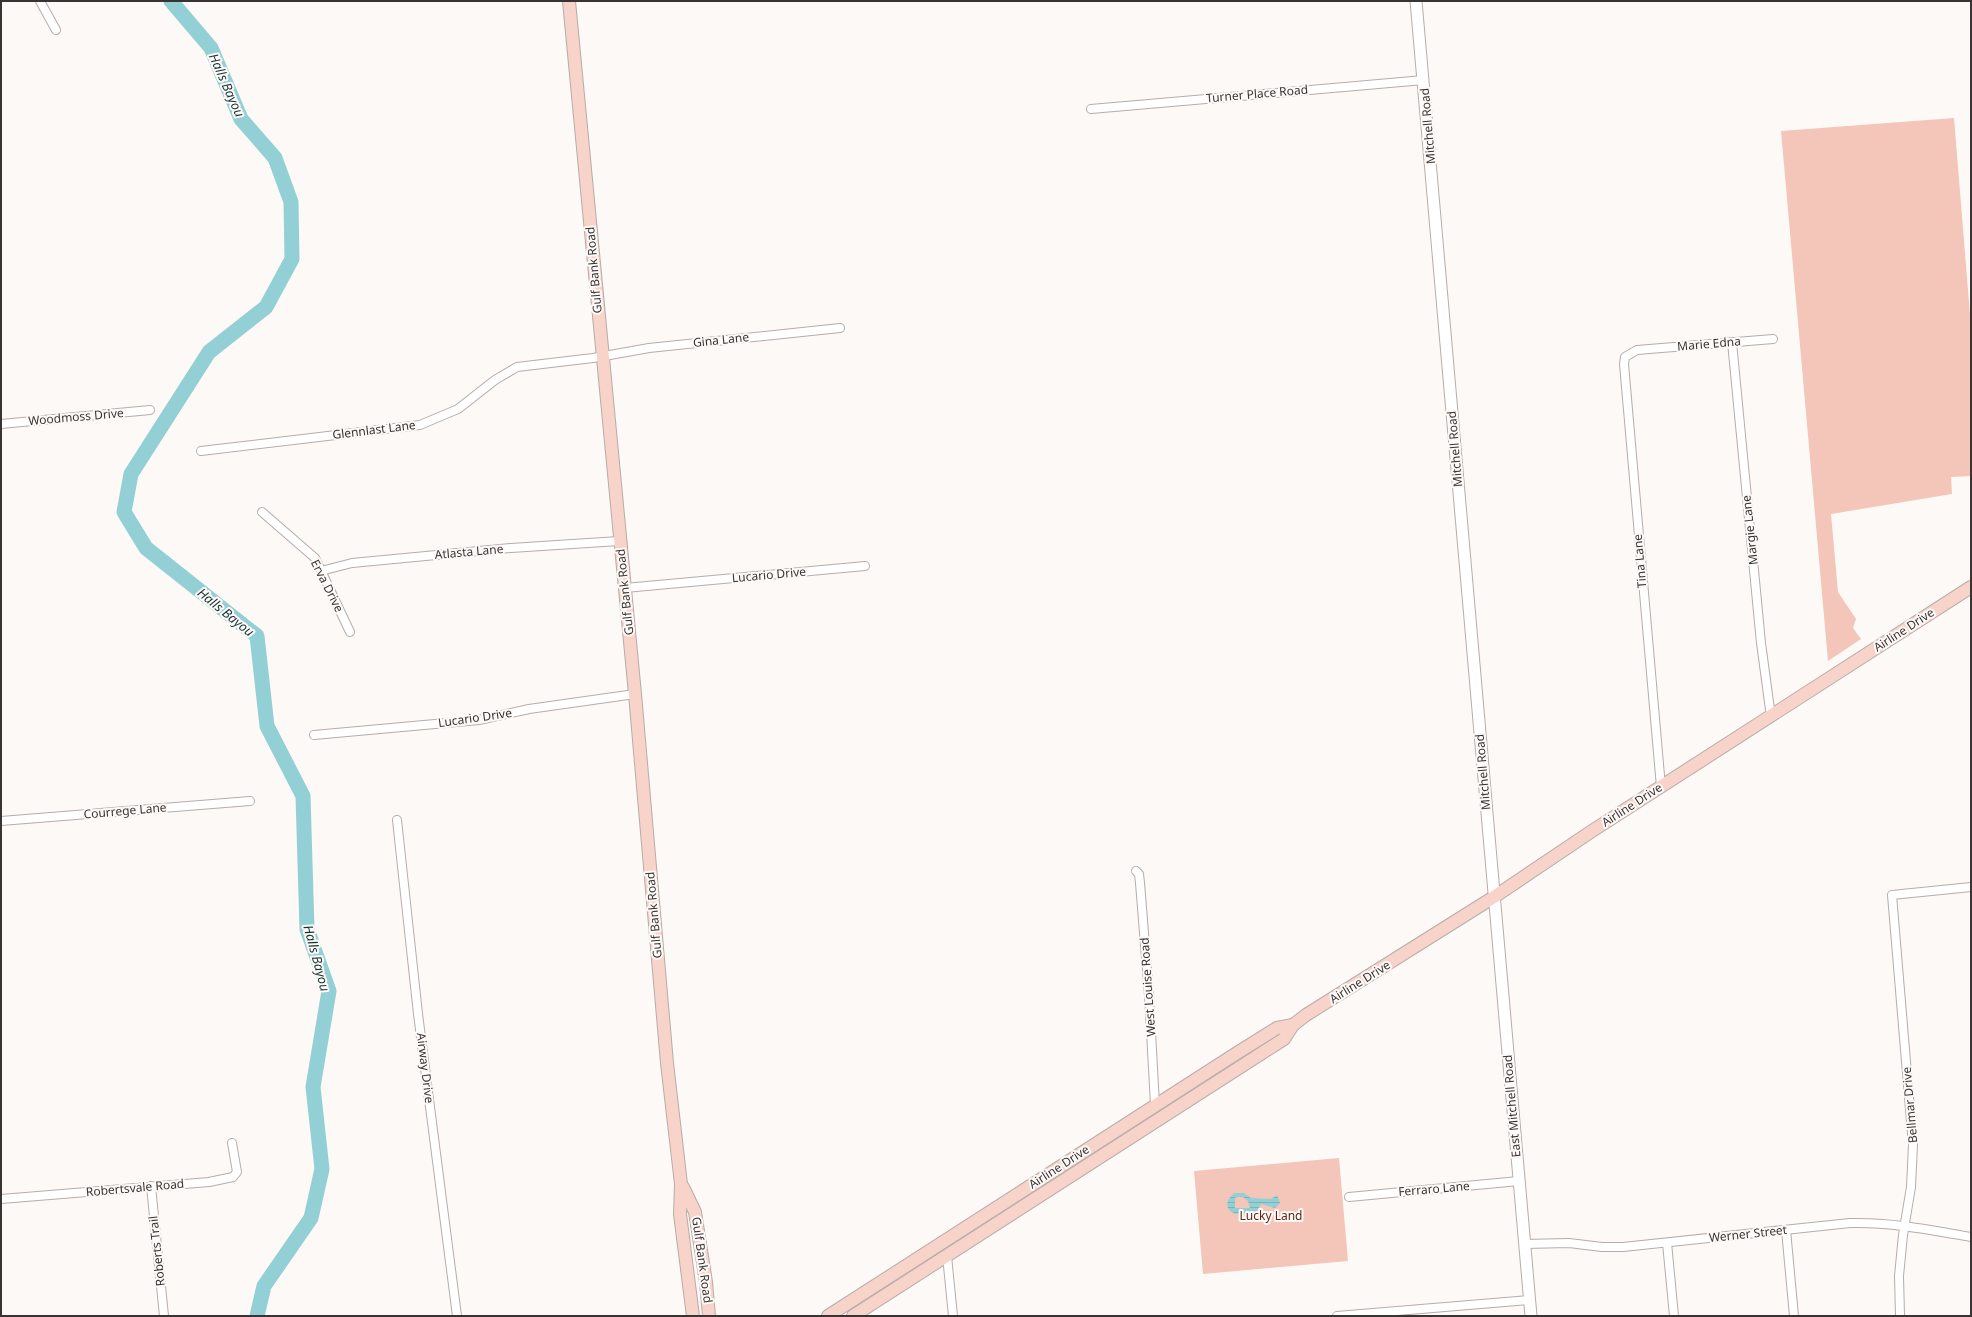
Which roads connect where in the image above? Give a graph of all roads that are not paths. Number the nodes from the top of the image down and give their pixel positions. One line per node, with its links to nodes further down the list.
1 (40, 1): 4 (street)
2 (569, 1): 11 (main road, Gulf Bank Road)
3 (1416, 1): 5 (street, Mitchell Road)
4 (56, 30)
5 (1424, 80): 6 (street, Turner Place Road); 31 (street, Mitchell Road)
6 (1091, 109)
7 (840, 328): 11 (street, Gina Lane)
8 (1773, 339): 9 (street, Marie Edna)
9 (1732, 342): 10 (street, Marie Edna); 23 (street, Margie Lane)
10 (1645, 349): 25 (street, Tina Lane)
11 (602, 356): 14 (street, Glennlast Lane); 16 (main road, Gulf Bank Road)
12 (150, 410): 13 (street, Woodmoss Drive)
13 (1, 424)
14 (201, 451)
15 (262, 512): 18 (street, Erva Drive)
16 (619, 541): 18 (street, Atlasta Lane); 20 (main road, Gulf Bank Road)
17 (865, 566): 20 (street, Lucario Drive)
18 (321, 571): 21 (street, Erva Drive)
19 (1971, 586): 23 (main road, Airline Drive)
20 (625, 588): 22 (main road, Gulf Bank Road)
21 (350, 632)
22 (635, 694): 24 (street, Lucario Drive); 37 (main road, Gulf Bank Road)
23 (1771, 716): 25 (main road, Airline Drive)
24 (314, 735)
25 (1661, 787): 31 (main road, Airline Drive)
26 (250, 801): 28 (street, Courrege Lane)
27 (397, 820): 50 (street, Airway Drive)
28 (1, 821)
29 (1136, 871): 33 (street, West Louise Road)
30 (1971, 887): 41 (street, Bellmar Drive)
31 (1494, 896): 32 (main road, Airline Drive); 36 (street, East Mitchell Road)
32 (1293, 1025): 33 (main road, Airline Drive); 34 (main road, Airline Drive)
33 (1155, 1105): 34 (main road); 53 (main road, Airline Drive)
34 (1174, 1111): 46 (main road, Airline Drive)
35 (232, 1143): 38 (street, Robertsvale Road)
36 (1519, 1181): 39 (street, Ferraro Lane); 45 (street, East Mitchell Road)
37 (682, 1184): 51 (main road, Gulf Bank Road); 52 (main road, Gulf Bank Road)
38 (151, 1186): 40 (street, Robertsvale Road); 49 (street, Roberts Trail)
39 (1349, 1197)
40 (1, 1199)
41 (1905, 1226): 42 (street, Werner Street); 43 (street, Werner Street); 60 (street, Bellmar Drive)
42 (1786, 1230): 44 (street, Werner Street); 59 (street)
43 (1971, 1237)
44 (1667, 1243): 45 (street, Werner Street); 58 (street)
45 (1524, 1244): 47 (street, East Mitchell Road)
46 (947, 1256): 54 (main road, Airline Drive); 55 (street)
47 (1530, 1300): 48 (street); 57 (street, East Mitchell Road)
48 (1366, 1315): 56 (street)
49 (164, 1316)
50 (457, 1316)
51 (693, 1316)
52 (709, 1316)
53 (828, 1316)
54 (853, 1316)
55 (953, 1316)
56 (1337, 1316)
57 (1531, 1316)
58 (1674, 1316)
59 (1794, 1316)
60 (1900, 1316)

